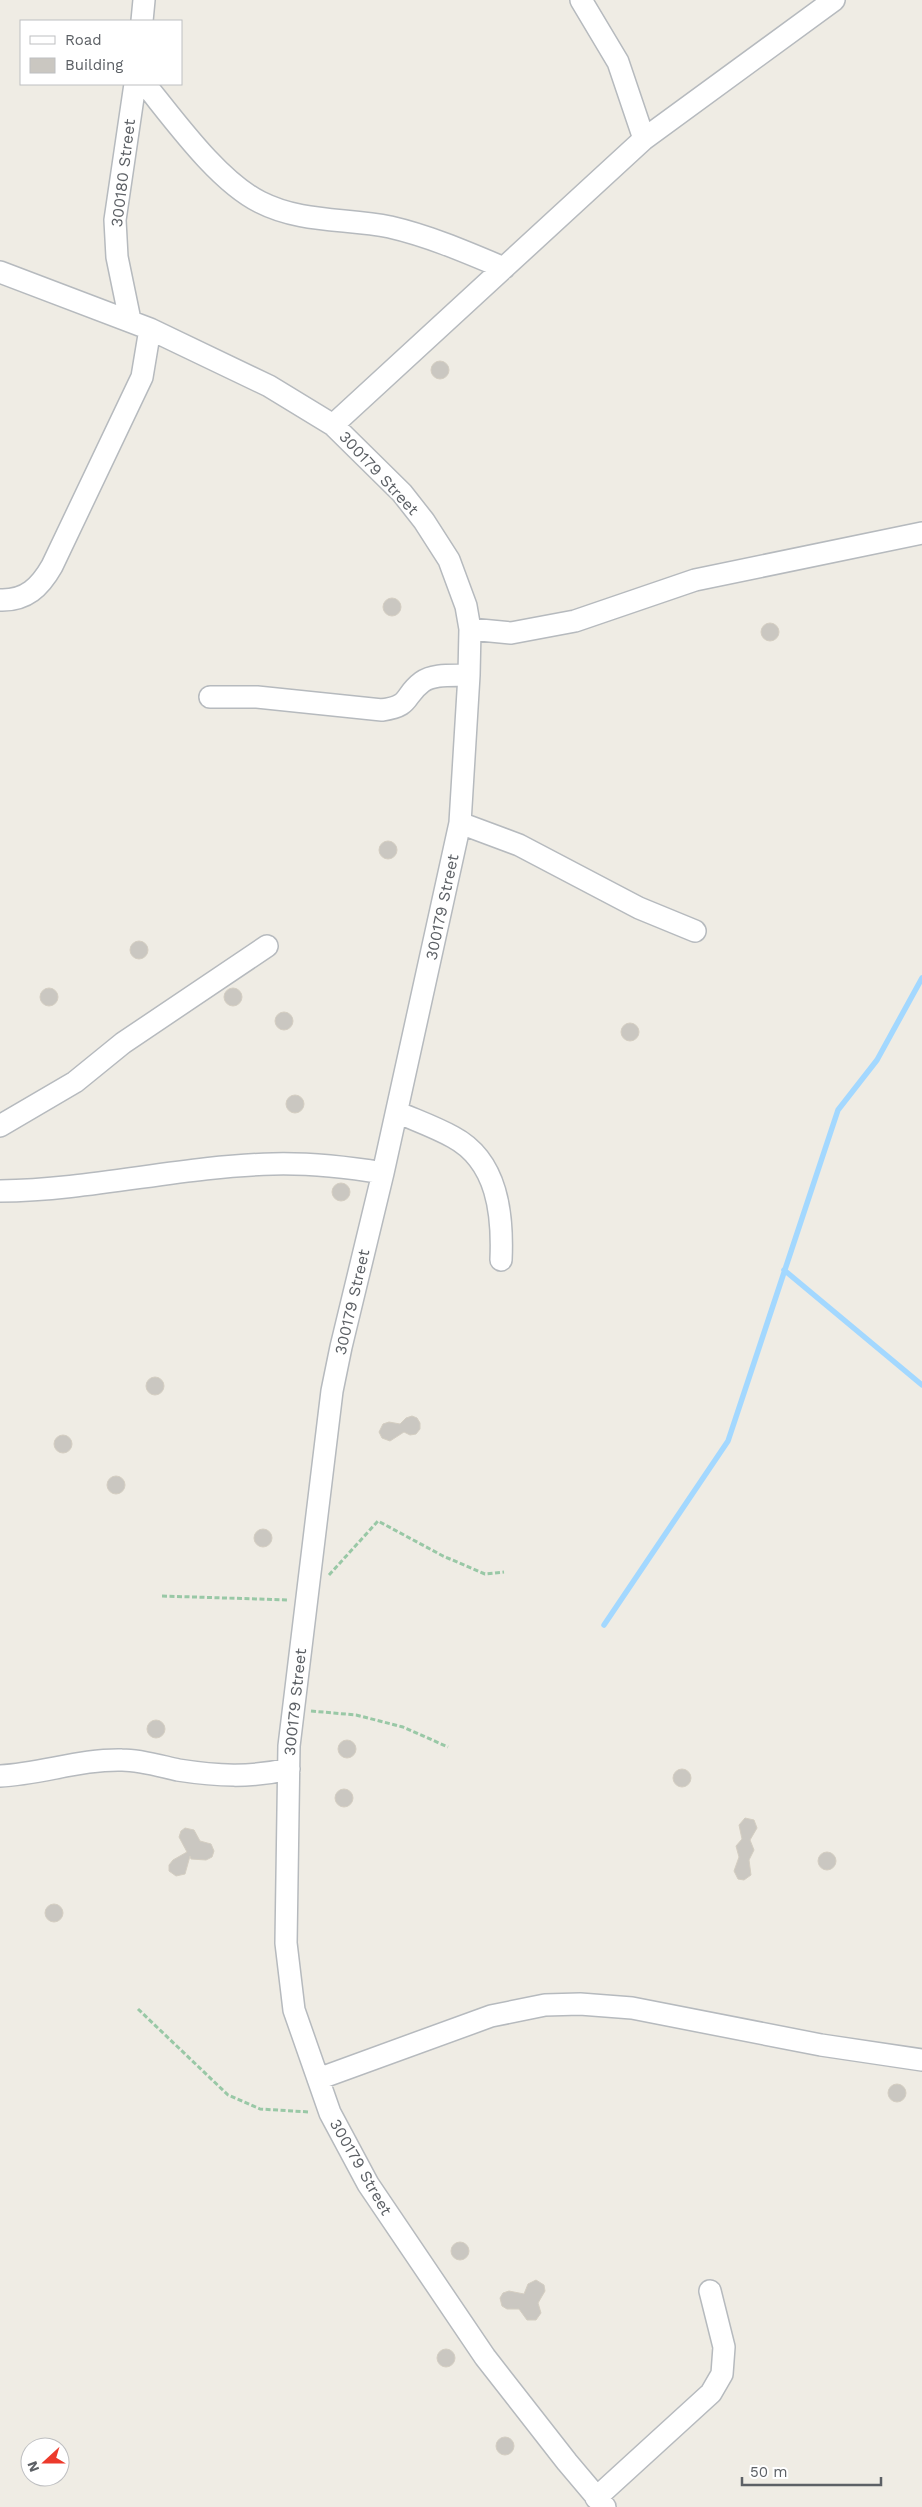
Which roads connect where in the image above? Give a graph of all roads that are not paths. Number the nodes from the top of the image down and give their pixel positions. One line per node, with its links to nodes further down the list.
1 (144, 0): 4 (street)
2 (581, 0): 7 (street)
3 (834, 0): 7 (street)
4 (142, 20)
5 (135, 85): 10 (street, 300180 Street)
6 (146, 85): 8 (street)
7 (644, 139): 8 (street)
8 (504, 268): 12 (street)
9 (0, 272): 10 (street, 300179 Street)
10 (130, 320): 11 (street, 300179 Street)
11 (150, 329): 12 (street, 300179 Street); 14 (street)
12 (333, 425): 15 (street, 300179 Street)
13 (922, 533): 15 (street)
14 (0, 600)
15 (470, 629): 16 (street, 300179 Street)
16 (469, 675): 17 (street); 18 (street, 300179 Street)
17 (210, 697)
18 (460, 823): 19 (street); 21 (street, 300179 Street)
19 (695, 931)
20 (267, 946): 22 (street)
21 (397, 1112): 23 (street, 300179 Street); 25 (street)
22 (0, 1126)
23 (383, 1173): 24 (street); 26 (street, 300179 Street)
24 (0, 1191)
25 (501, 1260)
26 (289, 1768): 27 (street); 29 (street, 300179 Street)
27 (0, 1776)
28 (922, 2060): 29 (street)
29 (318, 2080): 31 (street, 300179 Street)
30 (710, 2291): 31 (street)
31 (601, 2502)

